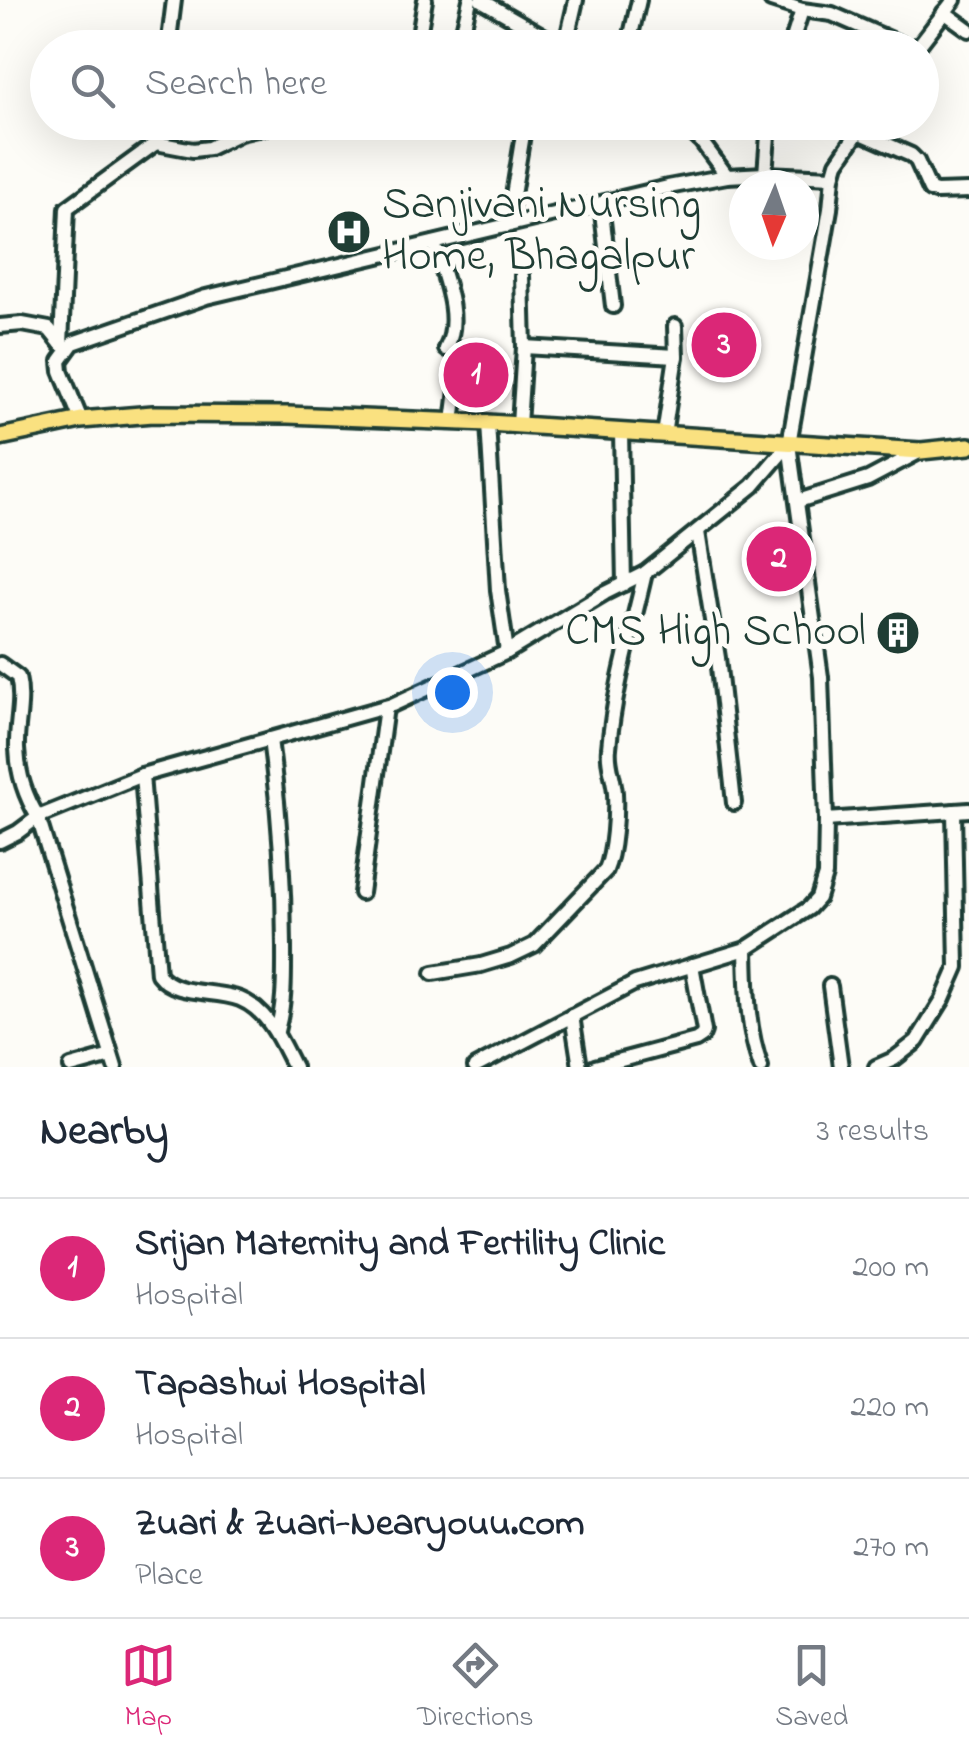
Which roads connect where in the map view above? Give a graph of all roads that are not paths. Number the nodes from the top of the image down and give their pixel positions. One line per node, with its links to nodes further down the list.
1 (174, 0): 12 (street)
2 (424, 0): 13 (street)
3 (470, 0): 14 (street)
4 (576, 0): 16 (street)
5 (639, 0): 17 (street)
6 (771, 0): 10 (street)
7 (954, 0): 11 (street)
8 (484, 1): 15 (street)
9 (834, 7): 10 (street); 19 (street)
10 (802, 10): 18 (street)
11 (944, 12): 20 (street); 21 (street)
12 (170, 30)
13 (420, 30)
14 (462, 30)
15 (526, 30)
16 (568, 30)
17 (632, 30)
18 (796, 30)
19 (878, 30)
20 (928, 30)
21 (969, 30)
22 (224, 140): 28 (street)
23 (522, 140): 35 (street)
24 (700, 140): 30 (street)
25 (768, 140): 29 (street)
26 (853, 140): 32 (street)
27 (884, 140): 33 (street)
28 (156, 142): 41 (street)
29 (765, 170)
30 (727, 176): 34 (street)
31 (819, 176): 32 (street)
32 (833, 176): 51 (street)
33 (969, 191)
34 (601, 204): 35 (street); 38 (street)
35 (508, 226): 36 (street)
36 (434, 243): 41 (street); 45 (street)
37 (522, 276): 42 (street)
38 (613, 306)
39 (0, 326): 41 (street)
40 (676, 326): 43 (street)
41 (64, 347): 44 (street)
42 (524, 347): 43 (street); 47 (street)
43 (676, 356): 49 (street)
44 (80, 420): 45 (main road); 50 (main road)
45 (453, 422): 46 (main road)
46 (488, 422): 47 (main road); 58 (street)
47 (519, 425): 48 (main road)
48 (621, 432): 49 (main road); 57 (street)
49 (664, 435): 51 (main road)
50 (0, 437)
51 (789, 444): 53 (main road); 54 (street); 55 (street)
52 (969, 446): 53 (main road)
53 (921, 451): 54 (street)
54 (798, 501): 67 (street)
55 (698, 532): 56 (street); 63 (street)
56 (645, 573): 57 (street); 72 (street)
57 (624, 584): 58 (street)
58 (508, 652): 60 (street)
59 (0, 664): 66 (street)
60 (386, 706): 61 (street); 69 (street)
61 (270, 739): 62 (street); 75 (street)
62 (142, 774): 66 (street); 75 (street)
63 (734, 802)
64 (954, 810): 65 (street); 67 (street); 84 (street)
65 (969, 810)
66 (38, 818): 68 (street); 76 (street)
67 (826, 820): 70 (street)
68 (0, 841)
69 (362, 894)
70 (746, 950): 71 (street); 82 (street)
71 (692, 964): 74 (street); 81 (street)
72 (433, 973)
73 (830, 986): 83 (street)
74 (572, 1016): 79 (street); 80 (street)
75 (277, 1031): 78 (street)
76 (114, 1062): 77 (street)
77 (71, 1067)
78 (294, 1067)
79 (475, 1067)
80 (580, 1067)
81 (595, 1067)
82 (760, 1067)
83 (841, 1067)
84 (876, 1067)

